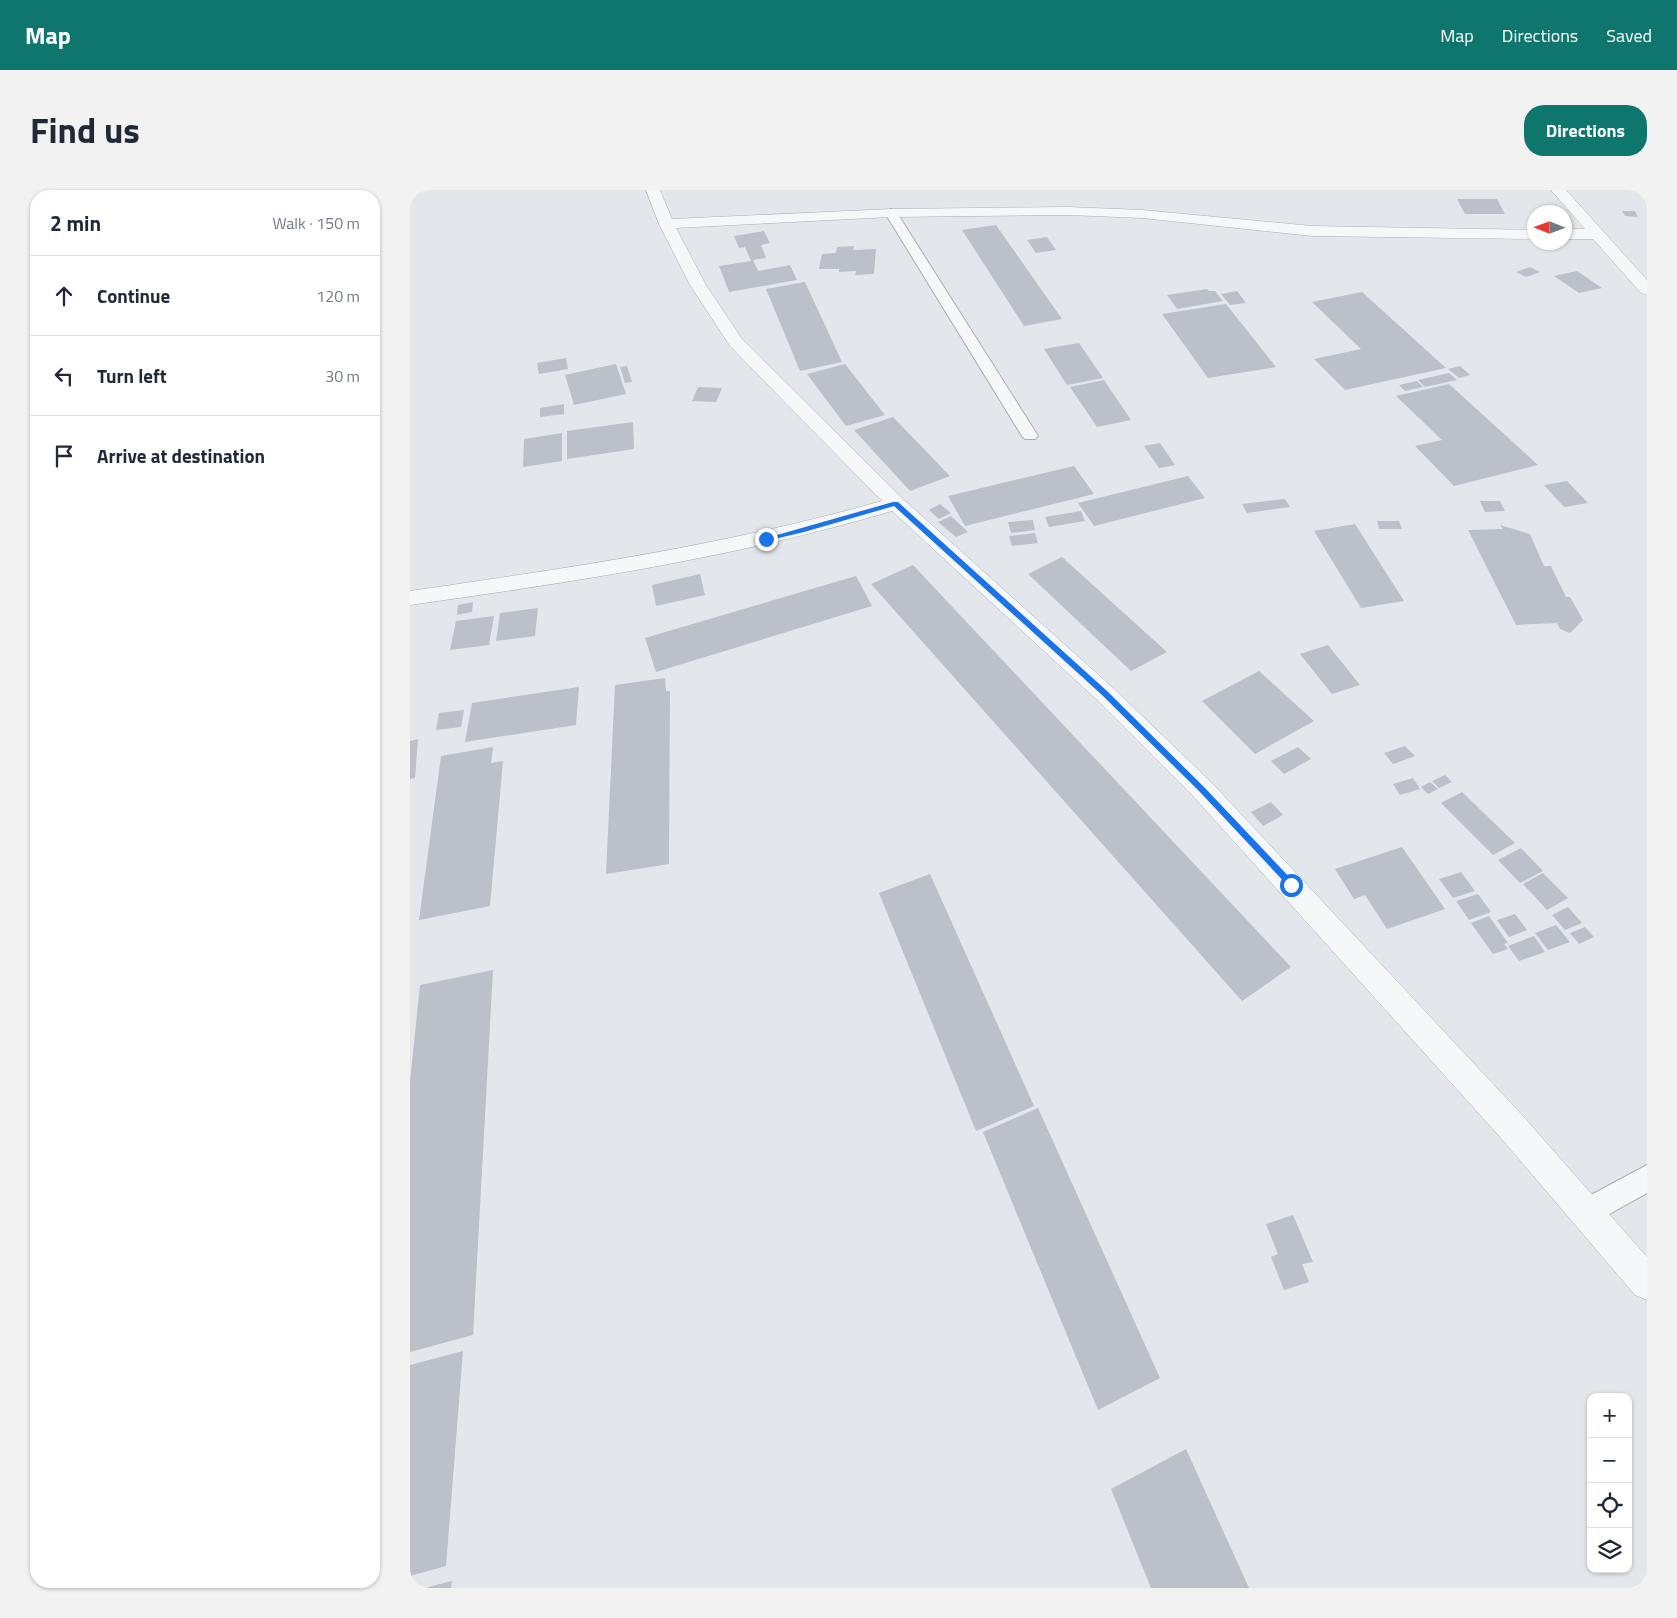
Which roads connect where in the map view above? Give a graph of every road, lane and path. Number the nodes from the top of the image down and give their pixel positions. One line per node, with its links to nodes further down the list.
1 (653, 190): 4 (street)
2 (1558, 190): 7 (street)
3 (891, 213): 4 (street); 5 (street); 9 (lane)
4 (666, 224): 10 (street)
5 (1527, 234)
6 (1572, 234): 7 (street)
7 (1595, 234): 8 (street)
8 (1647, 290)
9 (1030, 436)
10 (896, 503): 11 (street); 13 (street)
11 (410, 598)
12 (1647, 1178): 13 (lane)
13 (1586, 1213): 14 (street)
14 (1647, 1283)

